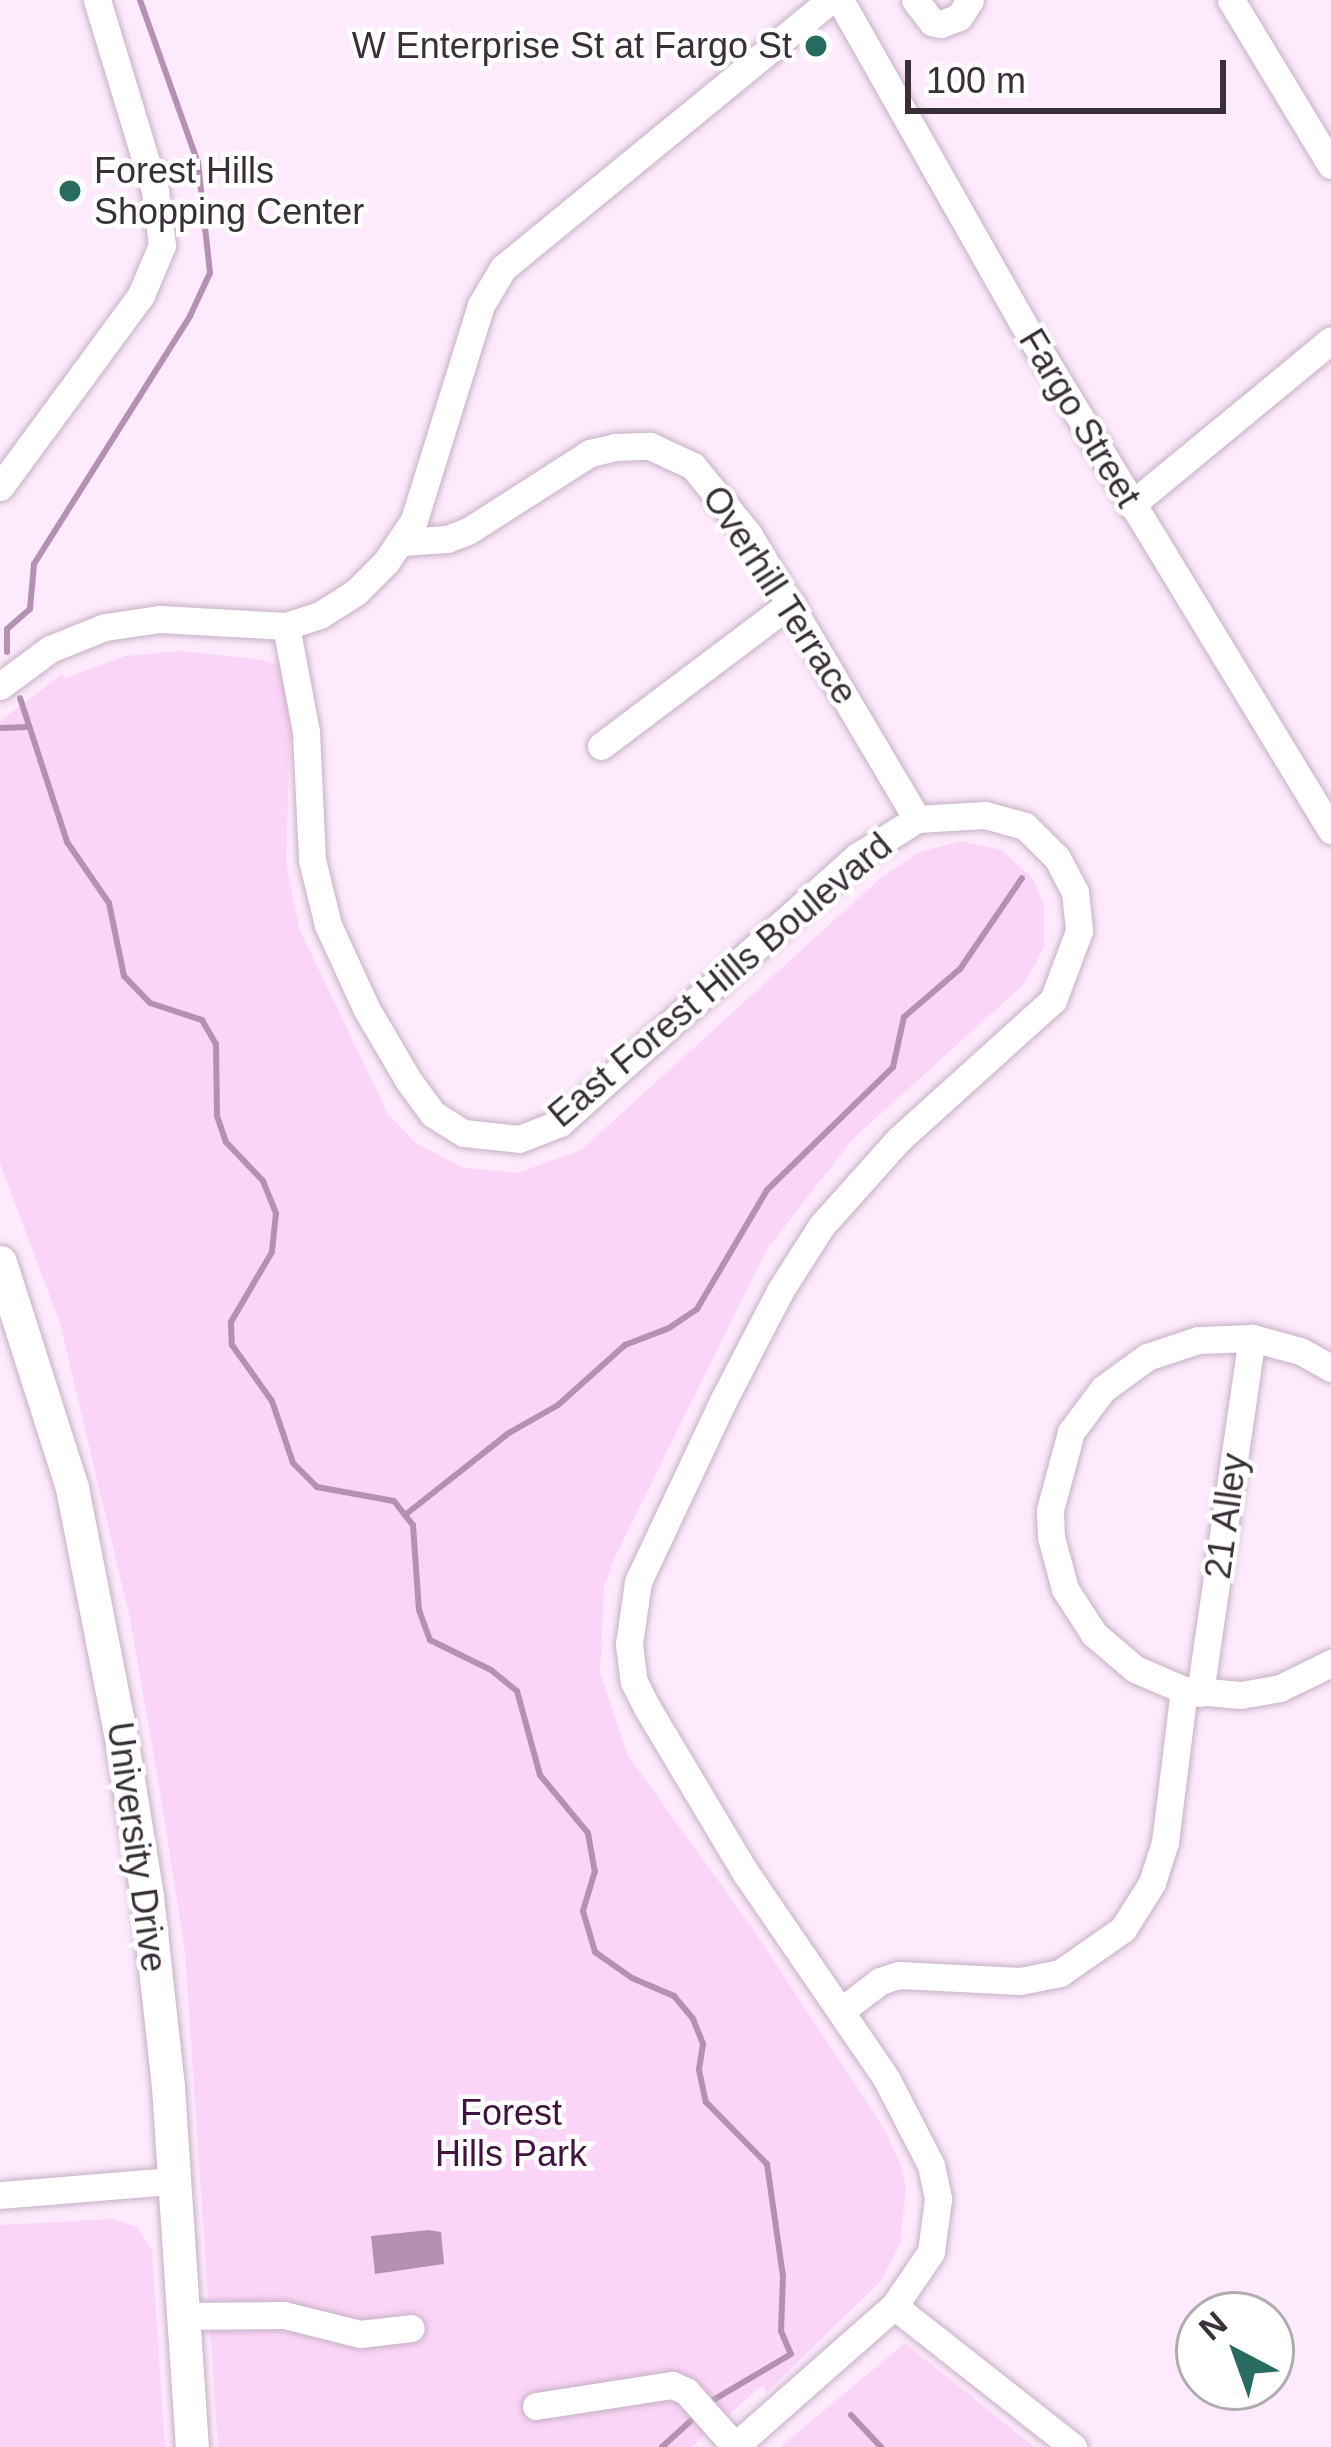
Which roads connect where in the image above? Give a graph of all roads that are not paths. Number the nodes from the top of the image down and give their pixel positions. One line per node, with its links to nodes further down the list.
1 (97, 0): 8 (street)
2 (836, 0): 9 (street, Fargo Street); 10 (street)
3 (915, 0): 4 (street)
4 (970, 0)
5 (1232, 0): 6 (street)
6 (1331, 165)
7 (1331, 340): 9 (street)
8 (0, 487)
9 (1131, 505): 16 (street, Fargo Street)
10 (402, 542): 11 (street, Overhill Terrace); 12 (street)
11 (791, 603): 14 (street); 15 (street, Overhill Terrace)
12 (286, 626): 13 (street); 15 (street, East Forest Hills Boulevard)
13 (0, 686)
14 (601, 746)
15 (917, 819): 22 (street, East Forest Hills Boulevard)
16 (1331, 830)
17 (0, 1262): 23 (main road, University Drive)
18 (1252, 1338): 19 (street); 21 (street, 21 Alley); 21 (street)
19 (1331, 1368)
20 (1331, 1664): 21 (street)
21 (1192, 1692): 22 (street, 21 Alley)
22 (842, 2010): 25 (street, East Forest Hills Boulevard)
23 (172, 2181): 24 (street); 26 (main road, University Drive)
24 (0, 2194)
25 (894, 2306): 30 (street, East Forest Hills Boulevard); 31 (street)
26 (182, 2316): 27 (street); 29 (main road, University Drive)
27 (411, 2328)
28 (536, 2406): 30 (street)
29 (192, 2447)
30 (735, 2447)
31 (1073, 2447)

